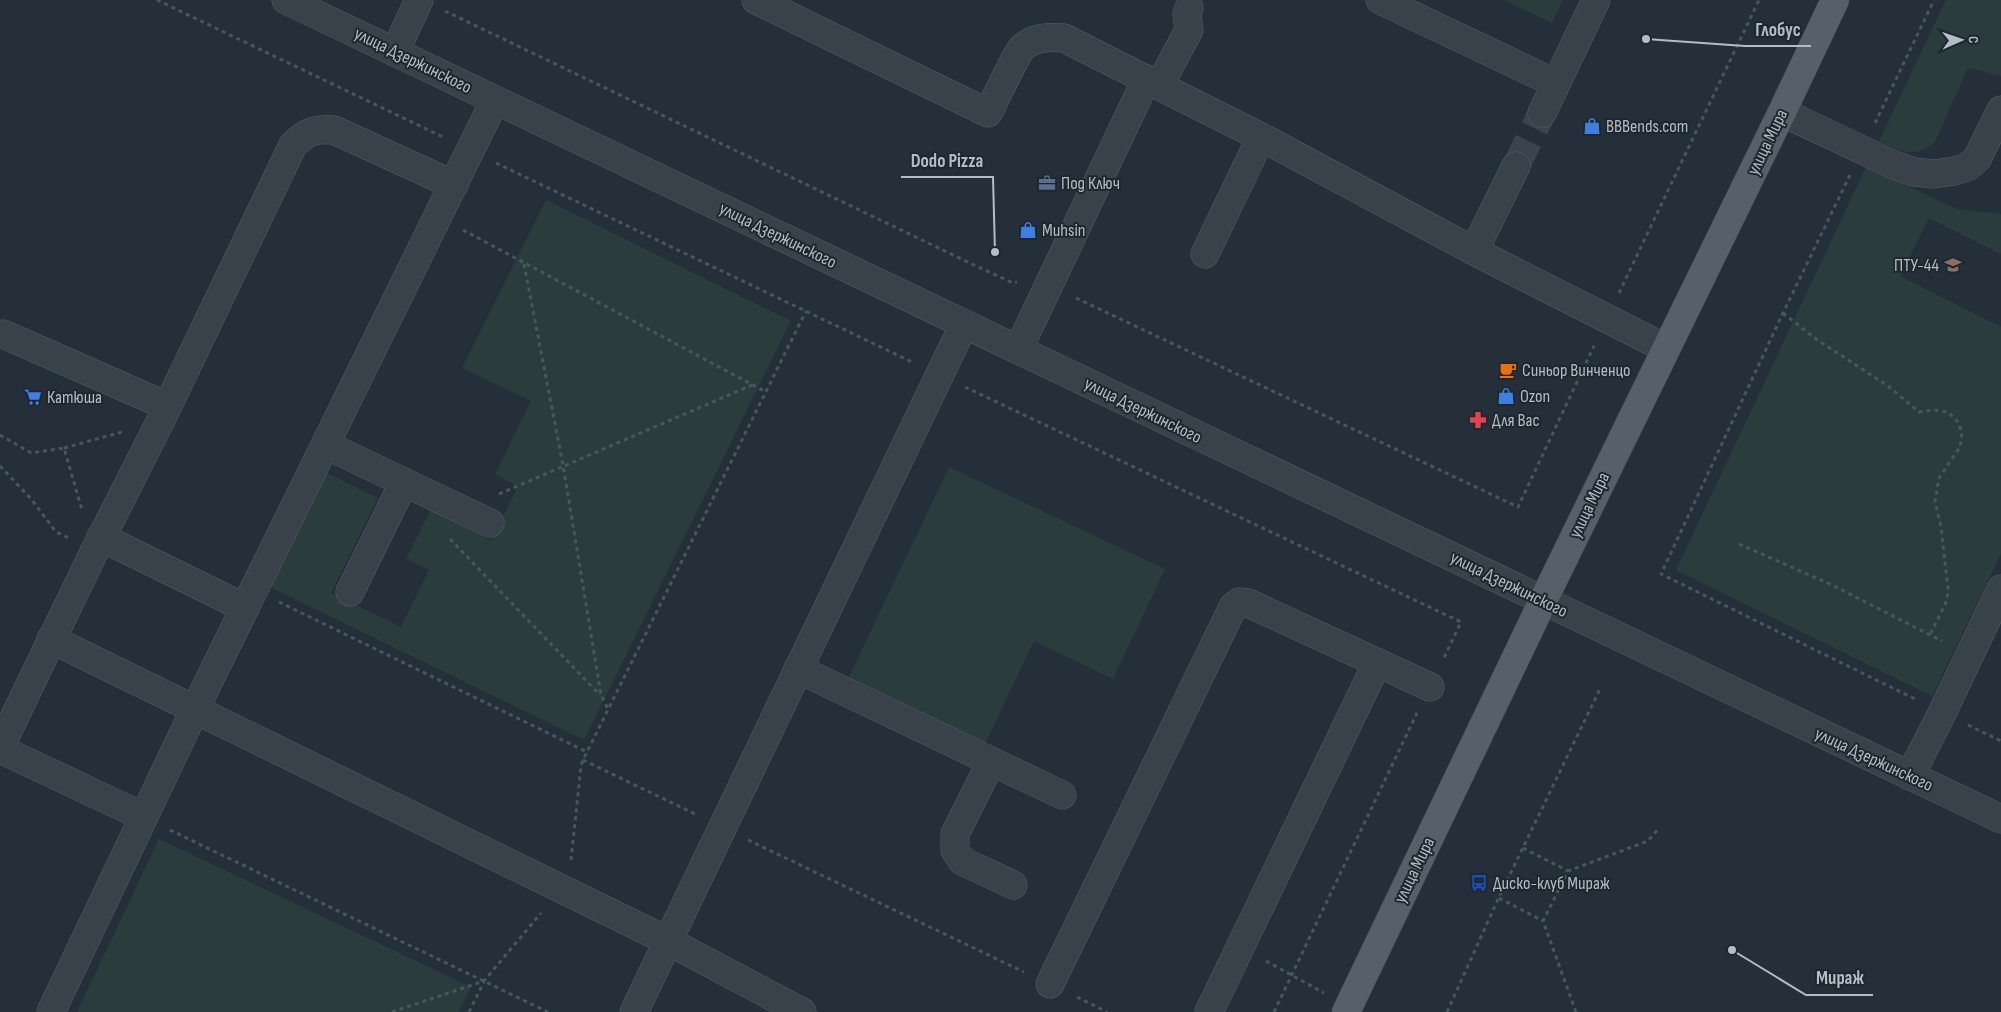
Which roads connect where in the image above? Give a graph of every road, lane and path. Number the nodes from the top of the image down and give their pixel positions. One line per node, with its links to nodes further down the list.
1 (157, 0): 19 (path)
2 (286, 0): 11 (street, улица Дзержинского)
3 (756, 0): 12 (street)
4 (1380, 0): 13 (street)
5 (1596, 0): 13 (street)
6 (1759, 0): 30 (path)
7 (1834, 0): 17 (main road, улица Мира)
8 (1934, 0): 20 (path)
9 (429, 4): 11 (street); 27 (path)
10 (1189, 8): 12 (street)
11 (396, 52): 14 (street, улица Дзержинского)
12 (1153, 83): 18 (street); 27 (street)
13 (1556, 83): 16 (street)
14 (495, 100): 19 (street); 31 (street, улица Дзержинского)
15 (2001, 110): 20 (street)
16 (1542, 112)
17 (1782, 112): 20 (street); 33 (main road, улица Мира)
18 (1260, 137): 24 (street); 25 (street)
19 (471, 150): 22 (street); 28 (path)
20 (1862, 151): 29 (path)
21 (1516, 166): 24 (street)
22 (454, 185): 23 (street); 38 (street)
23 (438, 217): 26 (path); 40 (street)
24 (1474, 251): 30 (street)
25 (1204, 254)
26 (524, 264): 36 (path); 42 (path)
27 (1048, 285): 30 (path); 34 (street)
28 (806, 311): 35 (path); 37 (path)
29 (1783, 313): 54 (path); 64 (path)
30 (1606, 320): 33 (street)
31 (964, 324): 34 (street, улица Дзержинского); 35 (street)
32 (3, 334): 38 (street)
33 (1665, 348): 53 (main road, улица Мира)
34 (1018, 350): 53 (street, улица Дзержинского)
35 (939, 374): 58 (street); 59 (path)
36 (753, 385): 37 (path); 42 (path)
37 (766, 392): 63 (path)
38 (164, 414): 41 (path); 48 (street)
39 (0, 435): 41 (path)
40 (326, 445): 44 (street); 52 (street)
41 (64, 448): 48 (path)
42 (564, 465): 45 (path); 61 (path)
43 (0, 466): 48 (path)
44 (404, 482): 45 (street); 51 (street)
45 (463, 510): 46 (street)
46 (490, 523)
47 (449, 538): 61 (path)
48 (97, 544): 52 (street); 55 (street)
49 (1739, 544): 54 (path)
50 (2001, 589): 56 (street)
51 (350, 592)
52 (249, 599): 62 (street); 67 (path)
53 (1543, 601): 70 (street, улица Дзержинского); 87 (main road, улица Мира)
54 (1930, 635): 56 (path)
55 (51, 639): 62 (street); 66 (street)
56 (1970, 654): 64 (street)
57 (1377, 663): 59 (street); 83 (street); 86 (street)
58 (798, 669): 69 (street); 74 (street)
59 (1430, 687): 84 (path)
60 (1601, 687): 76 (path)
61 (601, 695): 63 (path)
62 (195, 709): 72 (street); 79 (street)
63 (609, 710): 67 (path)
64 (1942, 713): 65 (path); 70 (street)
65 (2001, 741)
66 (0, 748): 72 (street)
67 (587, 752): 68 (path)
68 (583, 760): 74 (path); 79 (path)
69 (991, 762): 71 (street); 78 (street)
70 (1910, 776): 73 (street, улица Дзержинского)
71 (1062, 795)
72 (144, 817): 85 (path); 88 (street)
73 (2001, 819)
74 (722, 828): 82 (street); 86 (path)
75 (1659, 828): 77 (path)
76 (1523, 848): 77 (path); 80 (path)
77 (1568, 871): 81 (path)
78 (1013, 885)
79 (557, 886): 82 (street); 85 (path)
80 (1499, 898): 81 (path); 97 (path)
81 (1543, 921): 98 (path)
82 (668, 941): 92 (street); 93 (street)
83 (1240, 948): 84 (path); 95 (street)
84 (1292, 975): 87 (path); 96 (path)
85 (484, 981): 89 (path); 90 (path); 91 (path)
86 (1050, 984): 94 (path)
87 (1348, 1009)
88 (51, 1012)
89 (392, 1012)
90 (469, 1012)
91 (548, 1012)
92 (634, 1012)
93 (802, 1012)
94 (1107, 1012)
95 (1209, 1012)
96 (1274, 1012)
97 (1447, 1012)
98 (1576, 1012)

